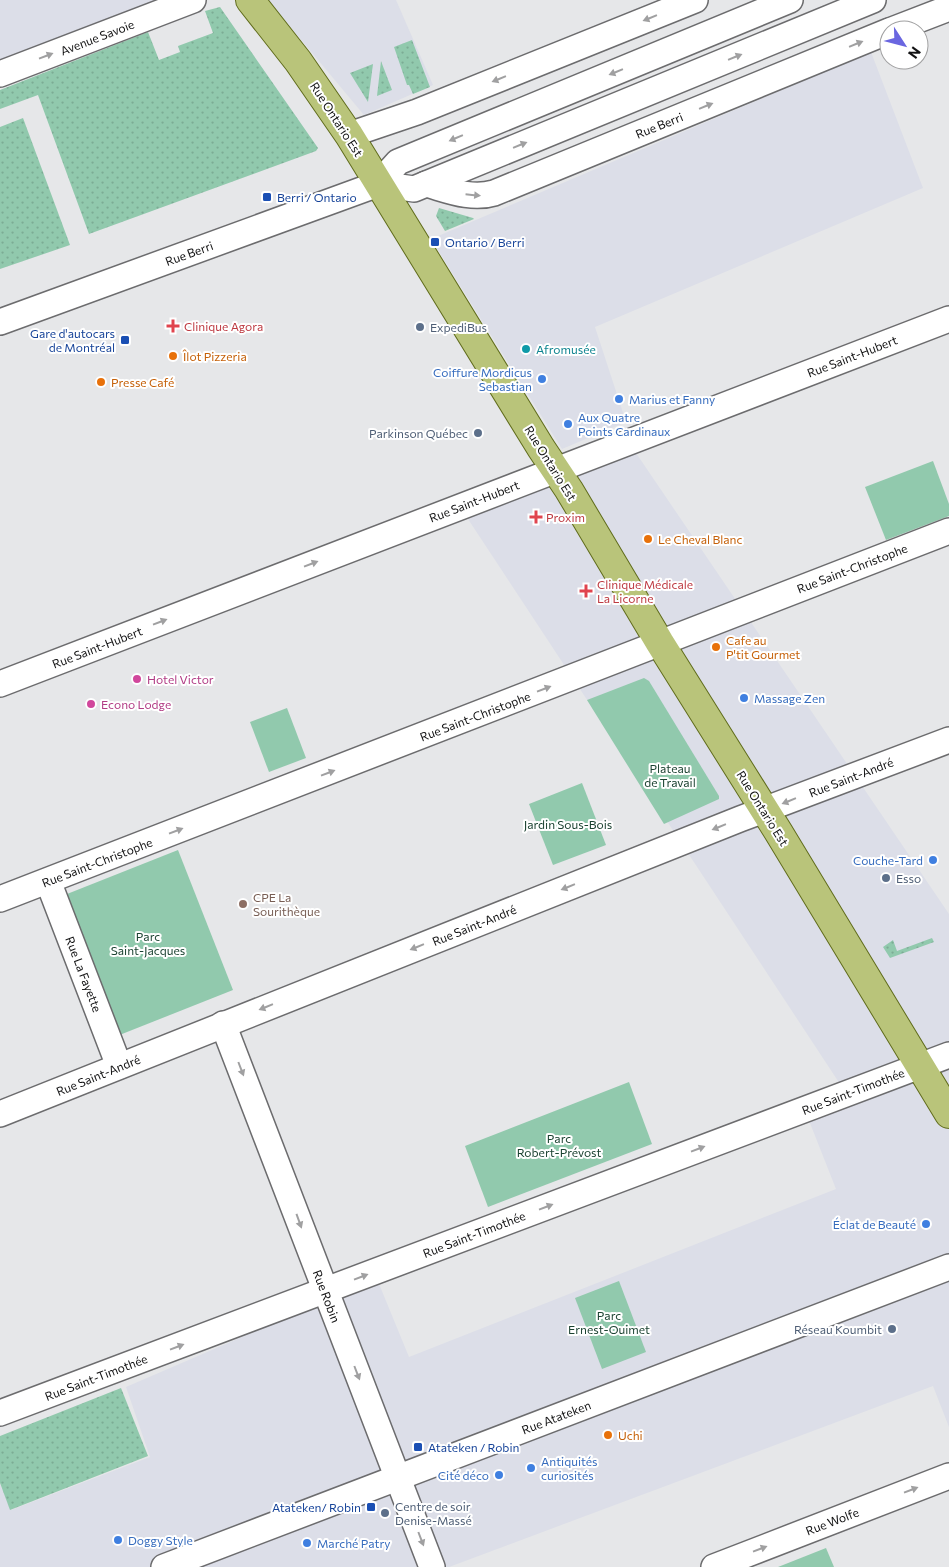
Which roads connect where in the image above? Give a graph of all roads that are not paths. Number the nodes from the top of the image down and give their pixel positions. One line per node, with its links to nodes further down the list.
1 (193, 0): 9 (street, Avenue Savoie, one-way to 1)
2 (250, 0): 10 (main road, Rue Ontario Est)
3 (695, 0): 10 (street, one-way to 10)
4 (790, 0): 11 (street, Rue Berri, one-way to 11)
5 (873, 0): 12 (street, Rue Berri, one-way to 5)
6 (949, 8): 7 (street, Rue Berri)
7 (917, 20)
8 (879, 35): 12 (street, Rue Berri, one-way to 8)
9 (0, 74)
10 (349, 135): 11 (main road, Rue Ontario Est)
11 (378, 184): 12 (street, Rue Berri); 14 (street, Rue Berri); 15 (main road, Rue Ontario Est)
12 (426, 184)
13 (949, 319): 15 (street, Rue Saint-Hubert)
14 (0, 322)
15 (556, 469): 17 (main road, Rue Ontario Est); 18 (street, Rue Saint-Hubert, one-way to 15)
16 (949, 531): 17 (street, Rue Saint-Christophe)
17 (660, 643): 20 (main road, Rue Ontario Est); 21 (street, Rue Saint-Christophe, one-way to 17)
18 (0, 684)
19 (949, 740): 20 (street, Rue Saint-André, one-way to 20)
20 (765, 810): 23 (street, Rue Saint-André, one-way to 23); 26 (main road, Rue Ontario Est)
21 (48, 881): 22 (street, Rue Saint-Christophe); 25 (street, Rue La Fayette)
22 (0, 899)
23 (223, 1024): 25 (street, Rue Saint-André); 30 (street, Rue Robin, one-way to 30)
24 (949, 1055): 26 (street, Rue Saint-Timothée)
25 (120, 1066): 27 (street, Rue Saint-André)
26 (919, 1066): 28 (main road, Rue Ontario Est); 30 (street, Rue Saint-Timothée, one-way to 26)
27 (0, 1114)
28 (949, 1114)
29 (949, 1267): 33 (street, Rue Atateken)
30 (325, 1290): 31 (street, Rue Saint-Timothée, one-way to 30); 33 (street, Rue Robin, one-way to 33)
31 (0, 1413)
32 (949, 1476): 36 (street, Rue Wolfe, one-way to 32)
33 (398, 1478): 34 (street, Rue Atateken); 35 (street, Rue Robin, one-way to 35)
34 (164, 1567)
35 (432, 1567)
36 (714, 1567)

